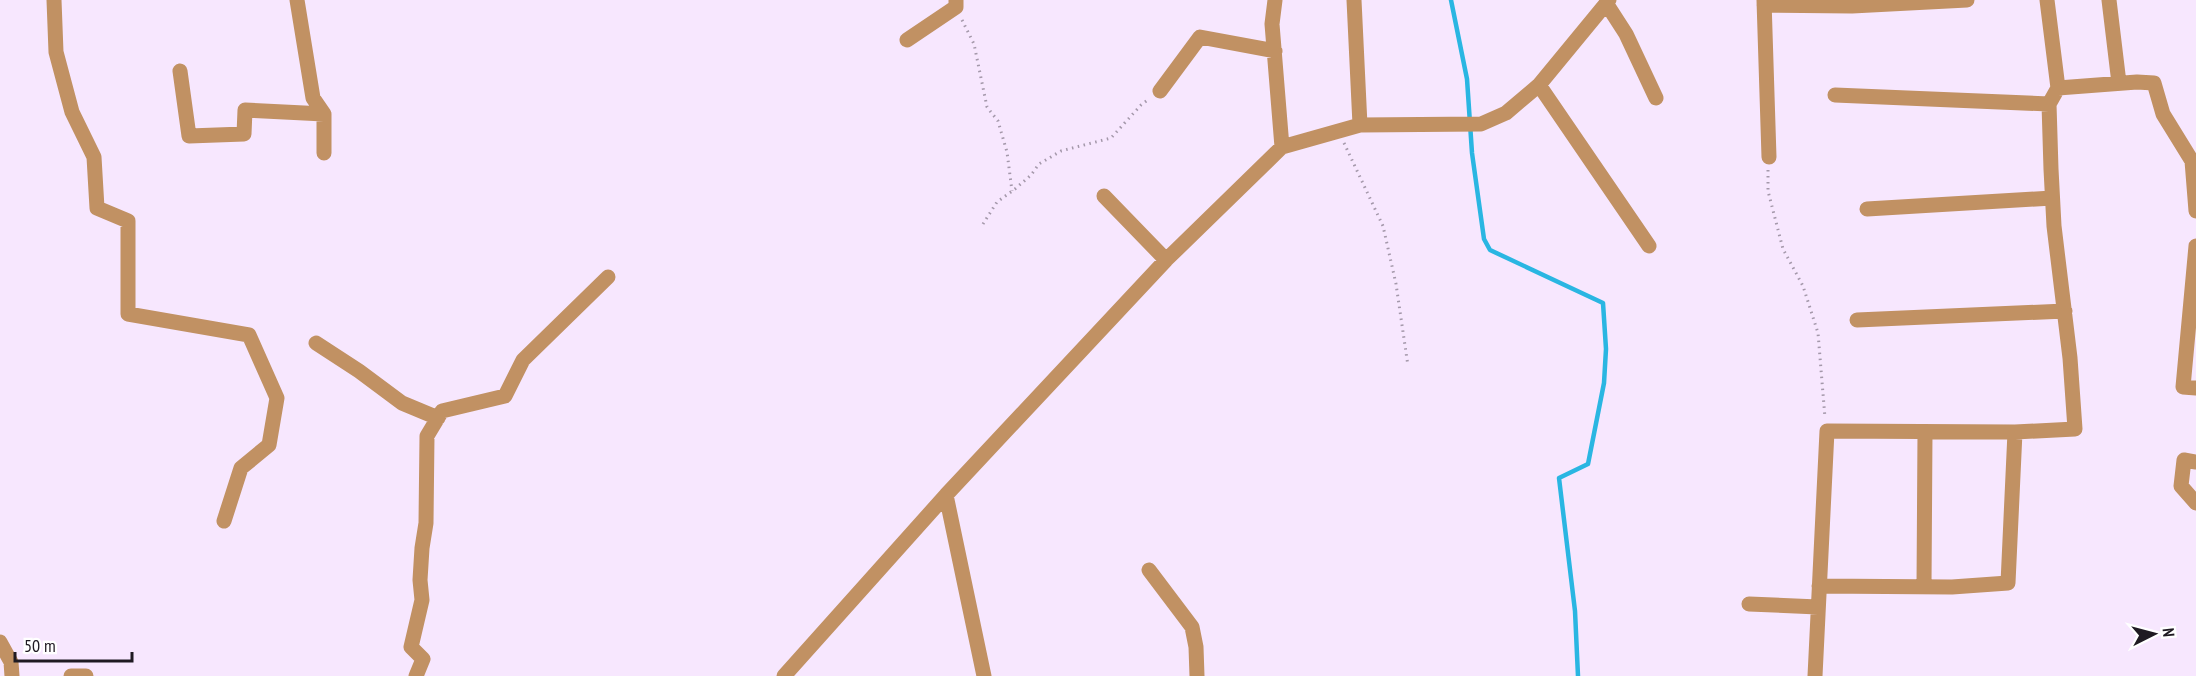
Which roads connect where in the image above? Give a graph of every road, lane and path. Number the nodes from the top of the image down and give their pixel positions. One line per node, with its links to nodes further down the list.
1 (54, 0): 50 (street)
2 (297, 0): 21 (street)
3 (1275, 0): 12 (street)
4 (1354, 0): 22 (street)
5 (1967, 0): 10 (street)
6 (2048, 0): 16 (street)
7 (2109, 0): 14 (street)
8 (1607, 2): 15 (street); 19 (street)
9 (956, 3): 11 (street); 28 (path)
10 (1764, 3): 26 (street)
11 (907, 40)
12 (1275, 51): 17 (street); 24 (street)
13 (180, 71): 21 (street)
14 (2119, 83): 16 (street); 27 (street)
15 (1539, 85): 22 (street); 34 (street)
16 (2058, 88): 20 (street)
17 (1160, 91): 28 (path)
18 (1835, 95): 20 (street)
19 (1656, 98)
20 (2049, 104): 30 (street)
21 (324, 114): 25 (street)
22 (1360, 126): 23 (street)
23 (1338, 131): 24 (street); 41 (path)
24 (1282, 147): 36 (street)
25 (324, 153)
26 (1769, 157): 44 (path)
27 (2194, 160): 32 (street)
28 (1012, 191): 33 (path)
29 (1104, 196): 36 (street)
30 (2052, 198): 31 (street); 38 (street)
31 (1867, 209)
32 (2196, 211)
33 (983, 224)
34 (1649, 246)
35 (2196, 246): 42 (street)
36 (1166, 260): 48 (street)
37 (608, 277): 43 (street)
38 (2065, 311): 39 (street); 46 (street)
39 (1857, 320)
40 (316, 343): 43 (street)
41 (1408, 366)
42 (2196, 388)
43 (438, 418): 60 (street)
44 (1827, 432): 45 (street); 52 (street)
45 (1925, 432): 46 (street); 53 (street)
46 (2015, 432): 53 (street)
47 (2196, 462): 49 (street)
48 (946, 495): 61 (street); 62 (street)
49 (2196, 503)
50 (224, 521)
51 (1149, 570): 63 (street)
52 (1819, 586): 53 (street); 55 (street)
53 (1924, 587)
54 (1749, 604): 55 (street)
55 (1818, 607): 64 (street)
56 (0, 642): 57 (street)
57 (12, 676)
58 (71, 676): 59 (street)
59 (86, 676)
60 (416, 676)
61 (784, 676)
62 (984, 676)
63 (1197, 676)
64 (1815, 676)

